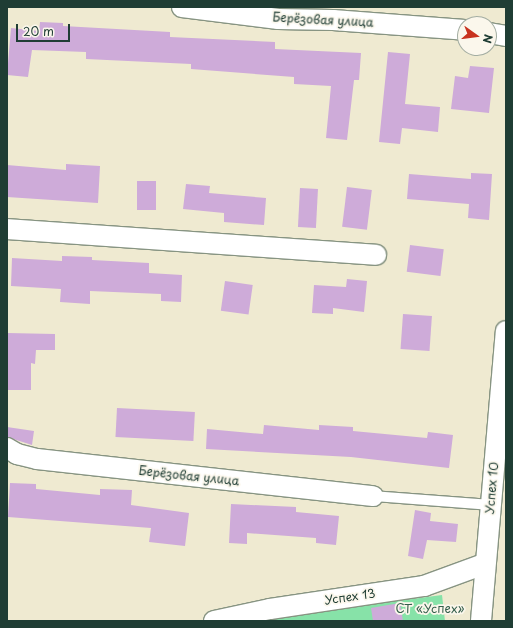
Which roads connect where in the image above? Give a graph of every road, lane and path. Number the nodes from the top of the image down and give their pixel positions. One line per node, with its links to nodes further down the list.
1 (182, 7): 2 (street, Берёзовая улица)
2 (333, 14): 3 (street, Берёзовая улица)
3 (457, 29)
4 (7, 229): 5 (street)
5 (376, 255)
6 (506, 331): 9 (street, Успех 10)
7 (7, 448): 8 (street, Берёзовая улица)
8 (373, 496): 9 (lane)
9 (490, 505): 10 (street, Успех 10)
10 (484, 564): 11 (street, Успех 13); 13 (street, Успех 10)
11 (271, 615): 12 (street, Успех 13)
12 (214, 621)
13 (481, 621)

